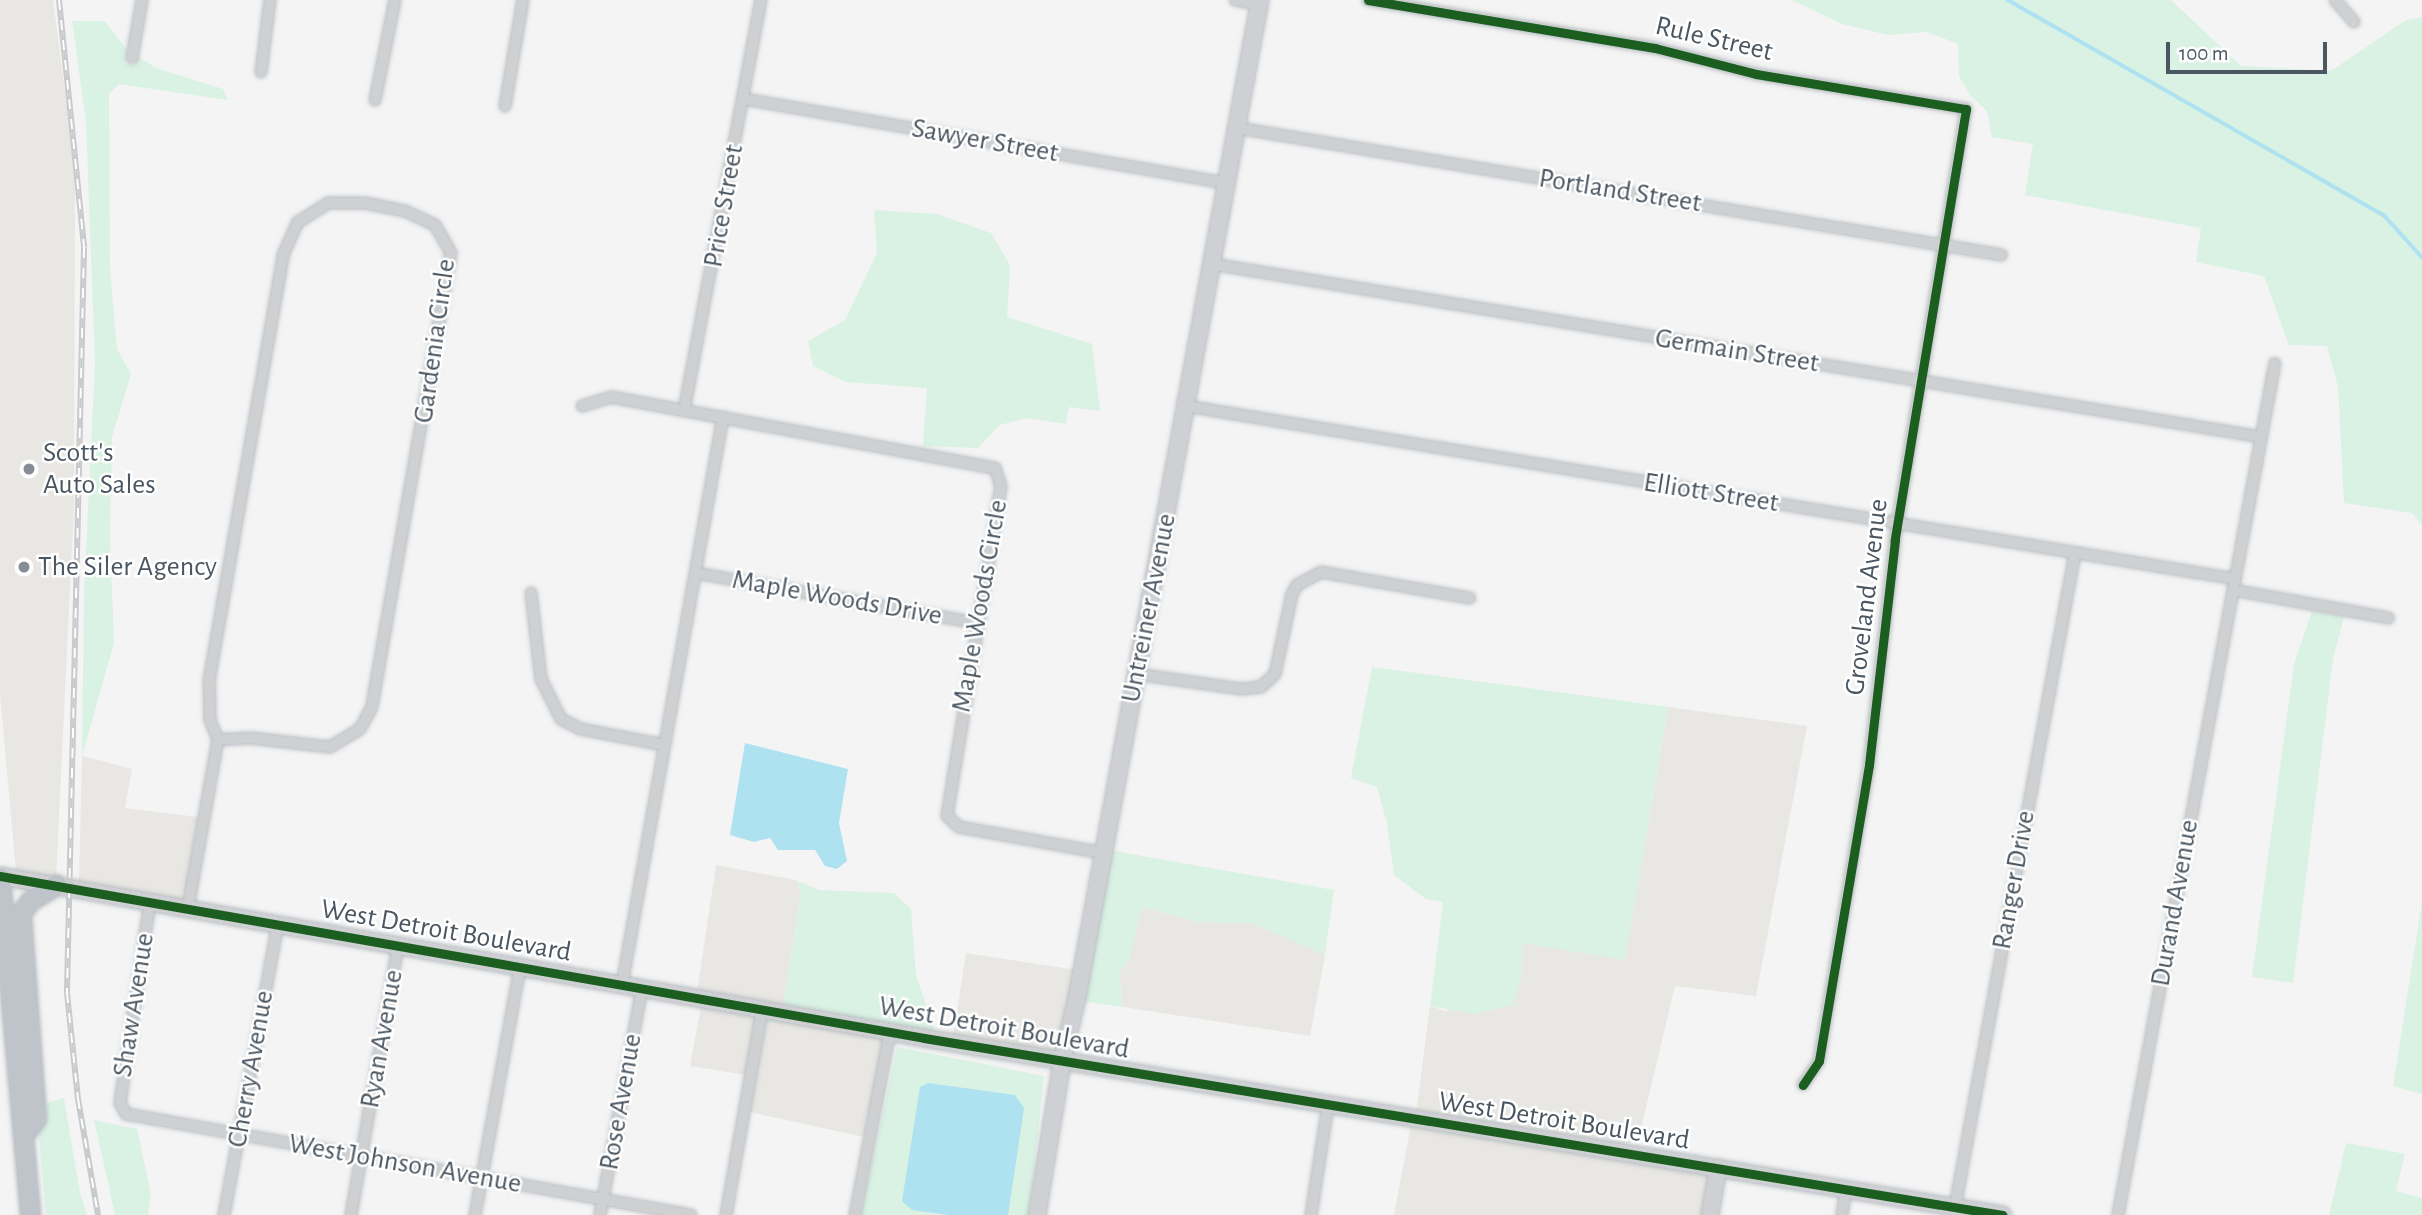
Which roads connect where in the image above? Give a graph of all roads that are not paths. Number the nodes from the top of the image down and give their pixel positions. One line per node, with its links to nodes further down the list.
1 (142, 0): 11 (street)
2 (270, 0): 12 (street)
3 (395, 0): 14 (street)
4 (523, 0): 15 (street)
5 (761, 0): 13 (street, Price Street)
6 (1235, 0): 9 (street)
7 (1368, 0): 16 (street, Rule Street)
8 (2335, 0): 10 (street)
9 (1260, 2): 17 (street, Untreiner Avenue)
10 (2354, 22)
11 (132, 58)
12 (261, 72)
13 (744, 99): 18 (street, Sawyer Street); 26 (street, Price Street)
14 (375, 100)
15 (505, 106)
16 (1966, 109): 19 (street, Groveland Avenue)
17 (1237, 128): 18 (street, Untreiner Avenue); 19 (street, Portland Street)
18 (1227, 183): 21 (street, Untreiner Avenue)
19 (1944, 245): 20 (street, Portland Street); 23 (street, Groveland Avenue)
20 (2002, 255)
21 (1212, 264): 23 (street, Germain Street); 25 (street, Untreiner Avenue)
22 (2276, 363): 28 (street, Durand Avenue)
23 (1921, 381): 28 (street, Germain Street); 29 (street, Groveland Avenue)
24 (582, 406): 26 (street, Maple Woods Circle)
25 (1186, 406): 29 (street, Elliott Street); 37 (street, Untreiner Avenue)
26 (684, 411): 27 (street, Maple Woods Circle)
27 (723, 418): 31 (street); 36 (street, Maple Woods Circle)
28 (2261, 437): 32 (street, Durand Avenue)
29 (1898, 523): 30 (street, Elliott Street); 54 (street, Groveland Avenue)
30 (2075, 553): 32 (street, Elliott Street); 65 (street, Ranger Drive)
31 (696, 573): 36 (street, Maple Woods Drive); 39 (street)
32 (2234, 585): 35 (street, Elliott Street); 79 (street, Durand Avenue)
33 (531, 593): 39 (street)
34 (1470, 598): 37 (street)
35 (2388, 618)
36 (977, 623): 40 (street, Maple Woods Circle)
37 (1136, 674): 40 (street, Untreiner Avenue)
38 (218, 740): 38 (street, Gardenia Circle); 44 (street, Gardenia Circle)
39 (664, 745): 48 (street)
40 (1103, 853): 53 (street, Untreiner Avenue)
41 (0, 877): 42 (street, West Detroit Boulevard); 55 (highway)
42 (56, 885): 43 (street, West Detroit Boulevard); 59 (highway)
43 (150, 902): 44 (street, West Detroit Boulevard); 57 (street, Shaw Avenue)
44 (188, 908): 45 (street, West Detroit Boulevard)
45 (278, 924): 46 (street, West Detroit Boulevard); 58 (street, Cherry Avenue)
46 (398, 946): 47 (street, West Detroit Boulevard); 60 (street, Ryan Avenue)
47 (520, 967): 48 (street, West Detroit Boulevard); 62 (street)
48 (622, 985): 49 (street, West Detroit Boulevard)
49 (642, 989): 51 (street, West Detroit Boulevard); 64 (street, Rose Avenue)
50 (0, 1004): 55 (highway)
51 (762, 1010): 52 (street, West Detroit Boulevard); 72 (street)
52 (890, 1032): 53 (street, West Detroit Boulevard); 73 (street)
53 (1062, 1062): 56 (street, West Detroit Boulevard); 74 (street, Untreiner Avenue)
54 (1803, 1085)
55 (19, 1090): 59 (highway)
56 (1328, 1105): 61 (street, West Detroit Boulevard); 75 (street)
57 (121, 1108): 58 (street, West Johnson Avenue)
58 (239, 1135): 60 (street, West Johnson Avenue); 67 (street, Cherry Avenue)
59 (23, 1136): 66 (highway)
60 (361, 1156): 62 (street, West Johnson Avenue); 68 (street, Ryan Avenue)
61 (1718, 1168): 63 (street, West Detroit Boulevard); 76 (street)
62 (482, 1177): 64 (street, West Johnson Avenue); 69 (street)
63 (1846, 1189): 65 (street, West Detroit Boulevard); 77 (street)
64 (603, 1198): 70 (street, Rose Avenue); 71 (street, West Johnson Avenue)
65 (1955, 1207): 78 (street, West Detroit Boulevard)
66 (30, 1215)
67 (224, 1215)
68 (351, 1215)
69 (475, 1215)
70 (600, 1215)
71 (691, 1215)
72 (726, 1215)
73 (855, 1215)
74 (1037, 1215)
75 (1311, 1215)
76 (1710, 1215)
77 (1842, 1215)
78 (2003, 1215)
79 (2118, 1215)

